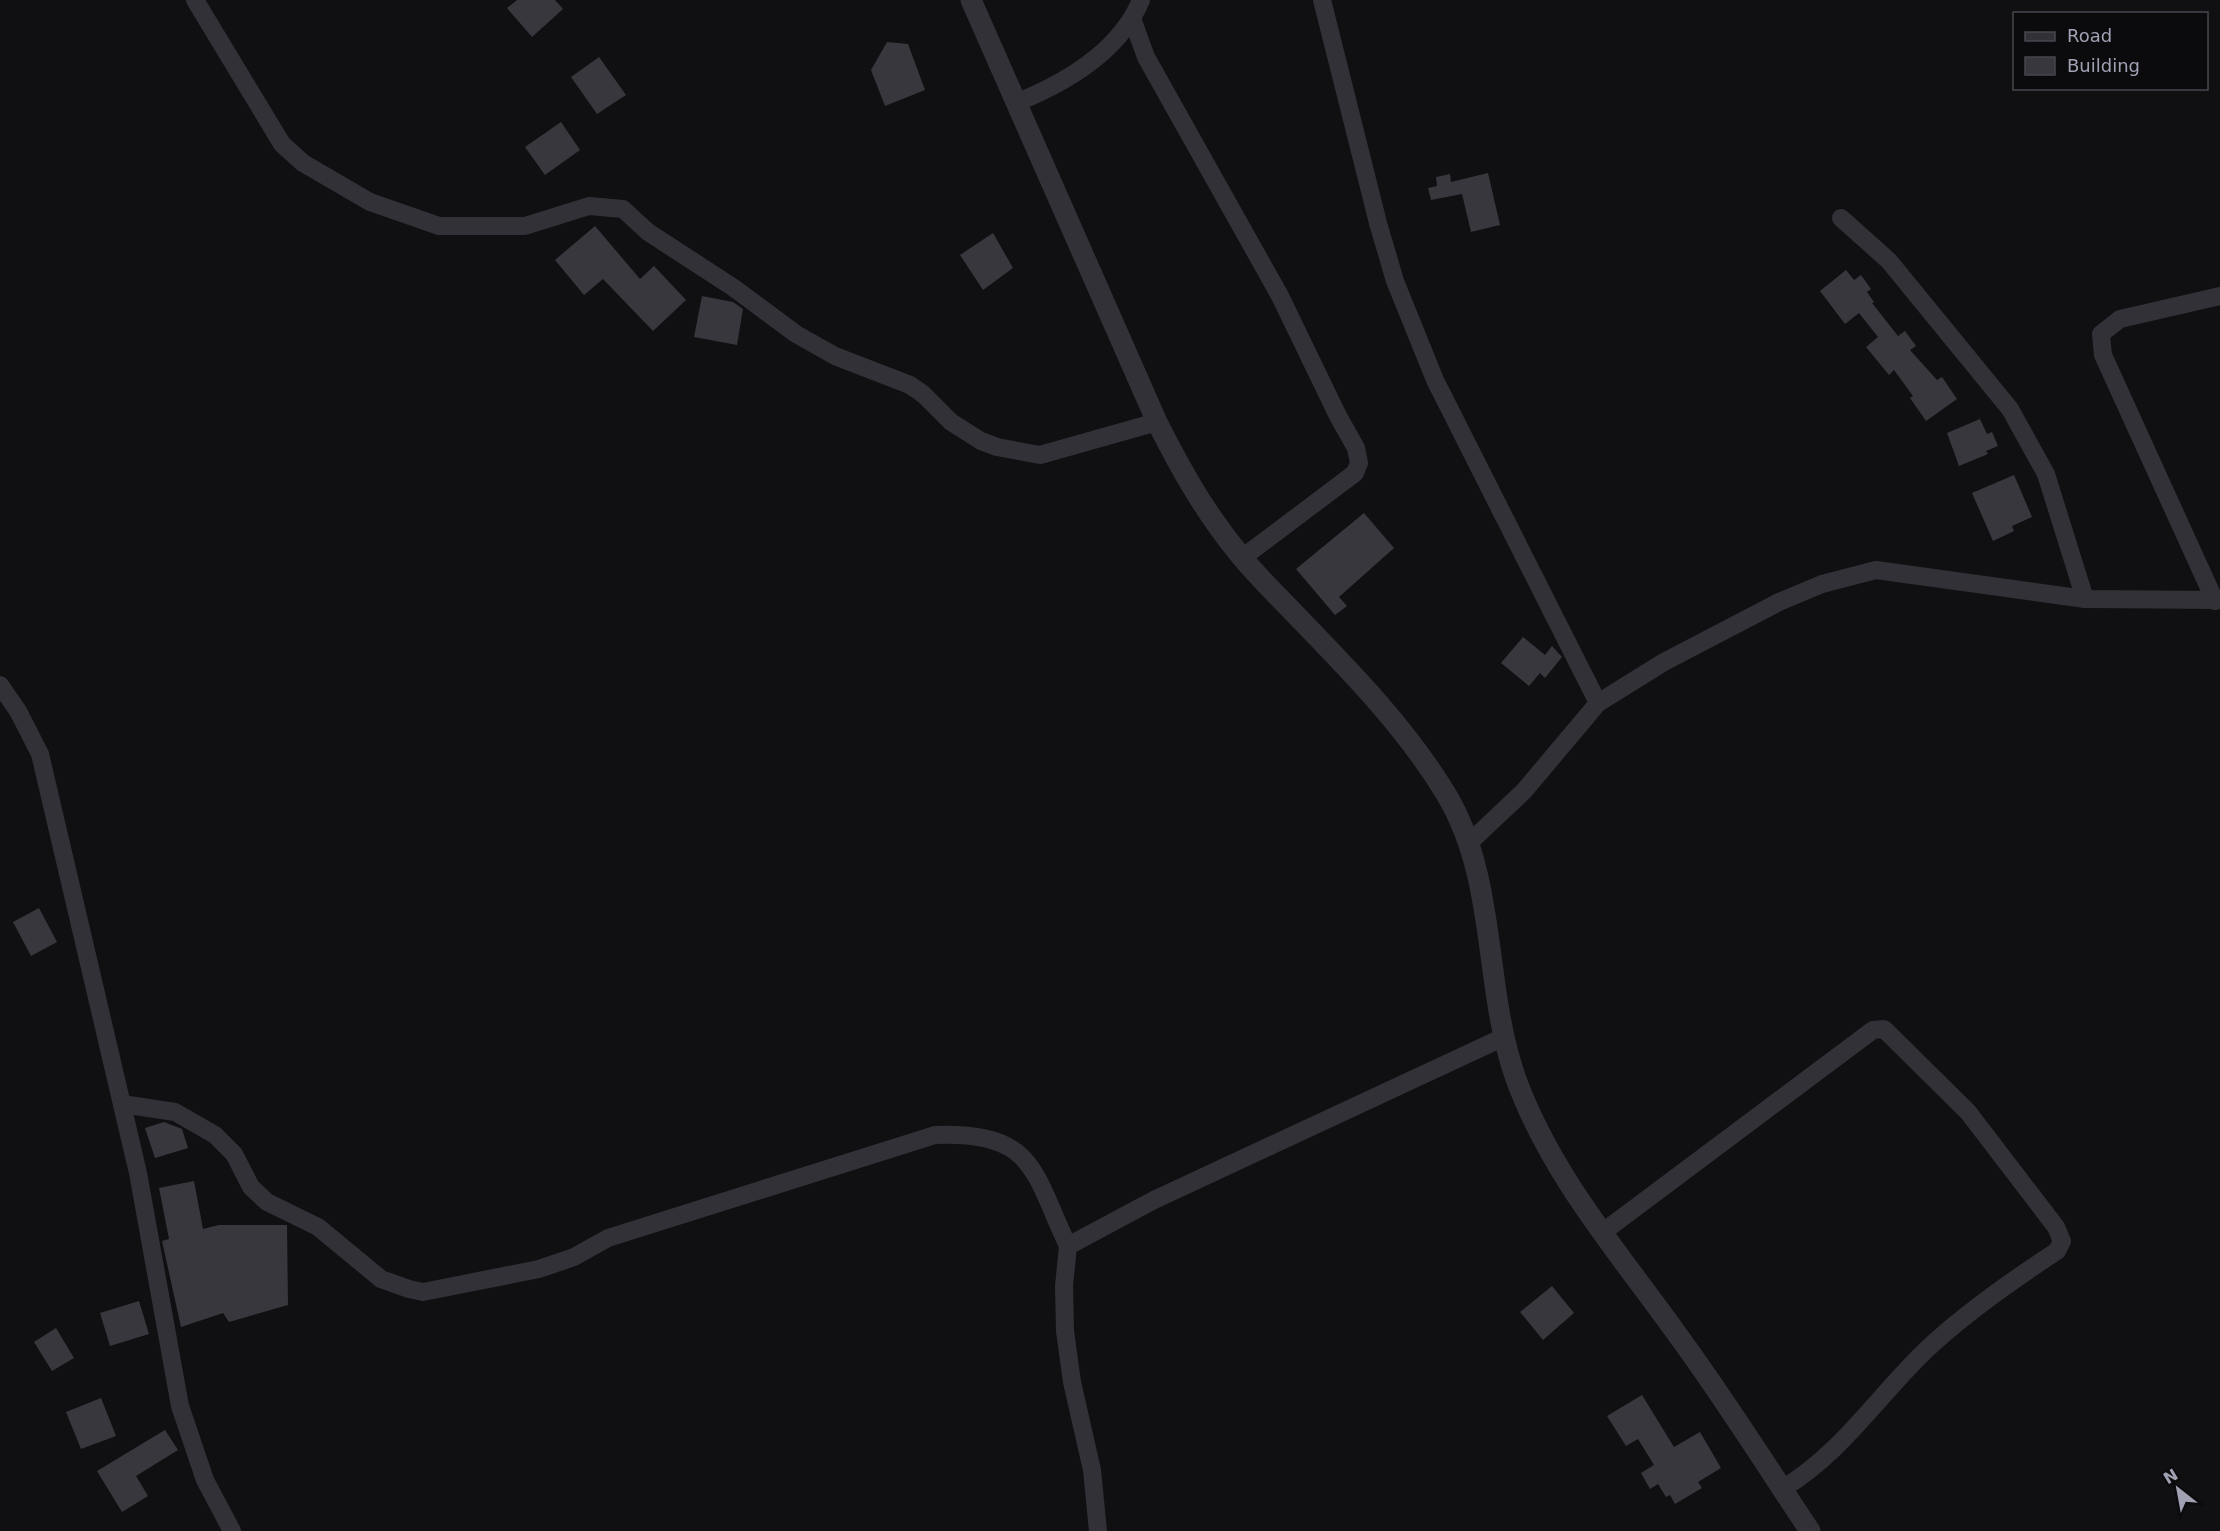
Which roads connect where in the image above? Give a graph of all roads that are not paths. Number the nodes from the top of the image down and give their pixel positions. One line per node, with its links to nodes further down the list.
1 (195, 0): 9 (street)
2 (971, 0): 6 (street)
3 (1142, 0): 5 (street)
4 (1322, 0): 14 (street)
5 (1133, 21): 6 (street); 10 (street)
6 (1018, 102): 9 (street)
7 (1841, 218): 11 (street)
8 (2220, 296): 12 (street)
9 (1157, 422): 10 (street)
10 (1242, 558): 15 (street)
11 (2085, 599): 12 (street); 14 (street)
12 (2217, 600)
13 (0, 685): 17 (street)
14 (1598, 703): 15 (street)
15 (1470, 842): 16 (street)
16 (1504, 1037): 18 (street); 19 (street)
17 (122, 1104): 19 (street); 21 (street)
18 (1603, 1232): 20 (street); 20 (street)
19 (1068, 1246): 22 (street)
20 (1782, 1489): 23 (street)
21 (232, 1531)
22 (1098, 1531)
23 (1810, 1531)

